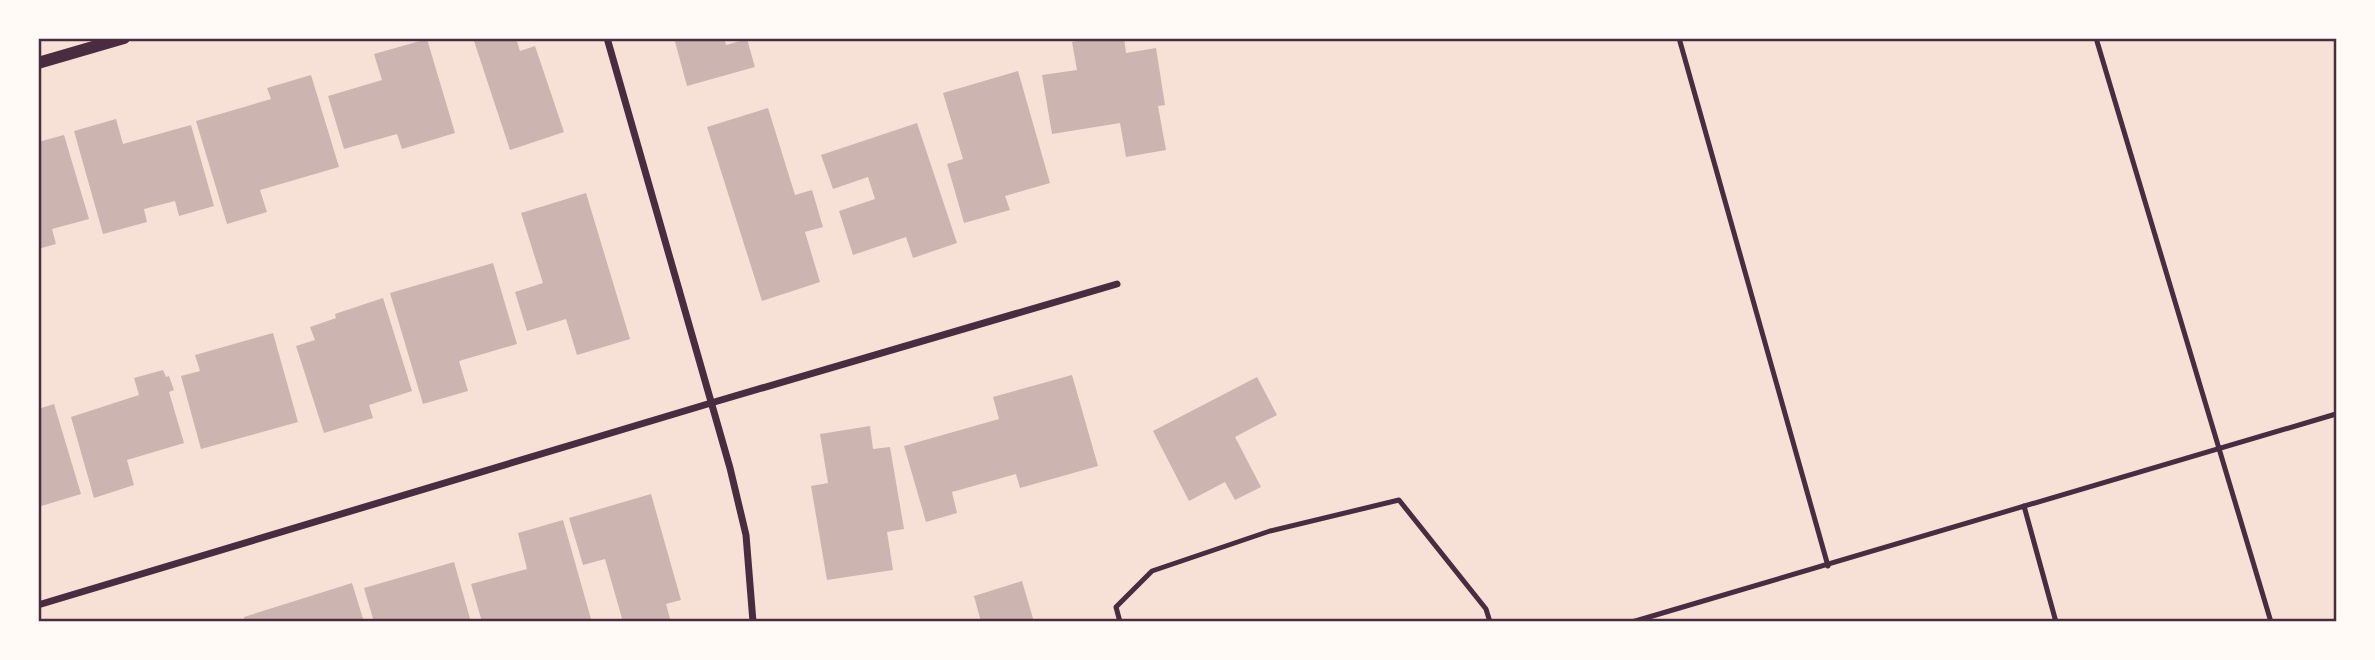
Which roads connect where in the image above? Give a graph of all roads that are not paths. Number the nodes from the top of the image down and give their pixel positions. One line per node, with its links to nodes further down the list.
1 (124, 38): 5 (street)
2 (607, 38): 7 (street)
3 (1679, 38): 11 (lane)
4 (2096, 38): 9 (lane)
5 (38, 63)
6 (1117, 284): 7 (street)
7 (711, 403): 12 (street); 13 (street)
8 (2336, 414): 9 (lane)
9 (2221, 449): 10 (lane); 18 (lane)
10 (2024, 506): 11 (lane); 17 (lane)
11 (1828, 566): 16 (lane)
12 (38, 605)
13 (753, 621)
14 (1120, 621): 15 (lane)
15 (1490, 621)
16 (1632, 621)
17 (2056, 621)
18 (2271, 621)

